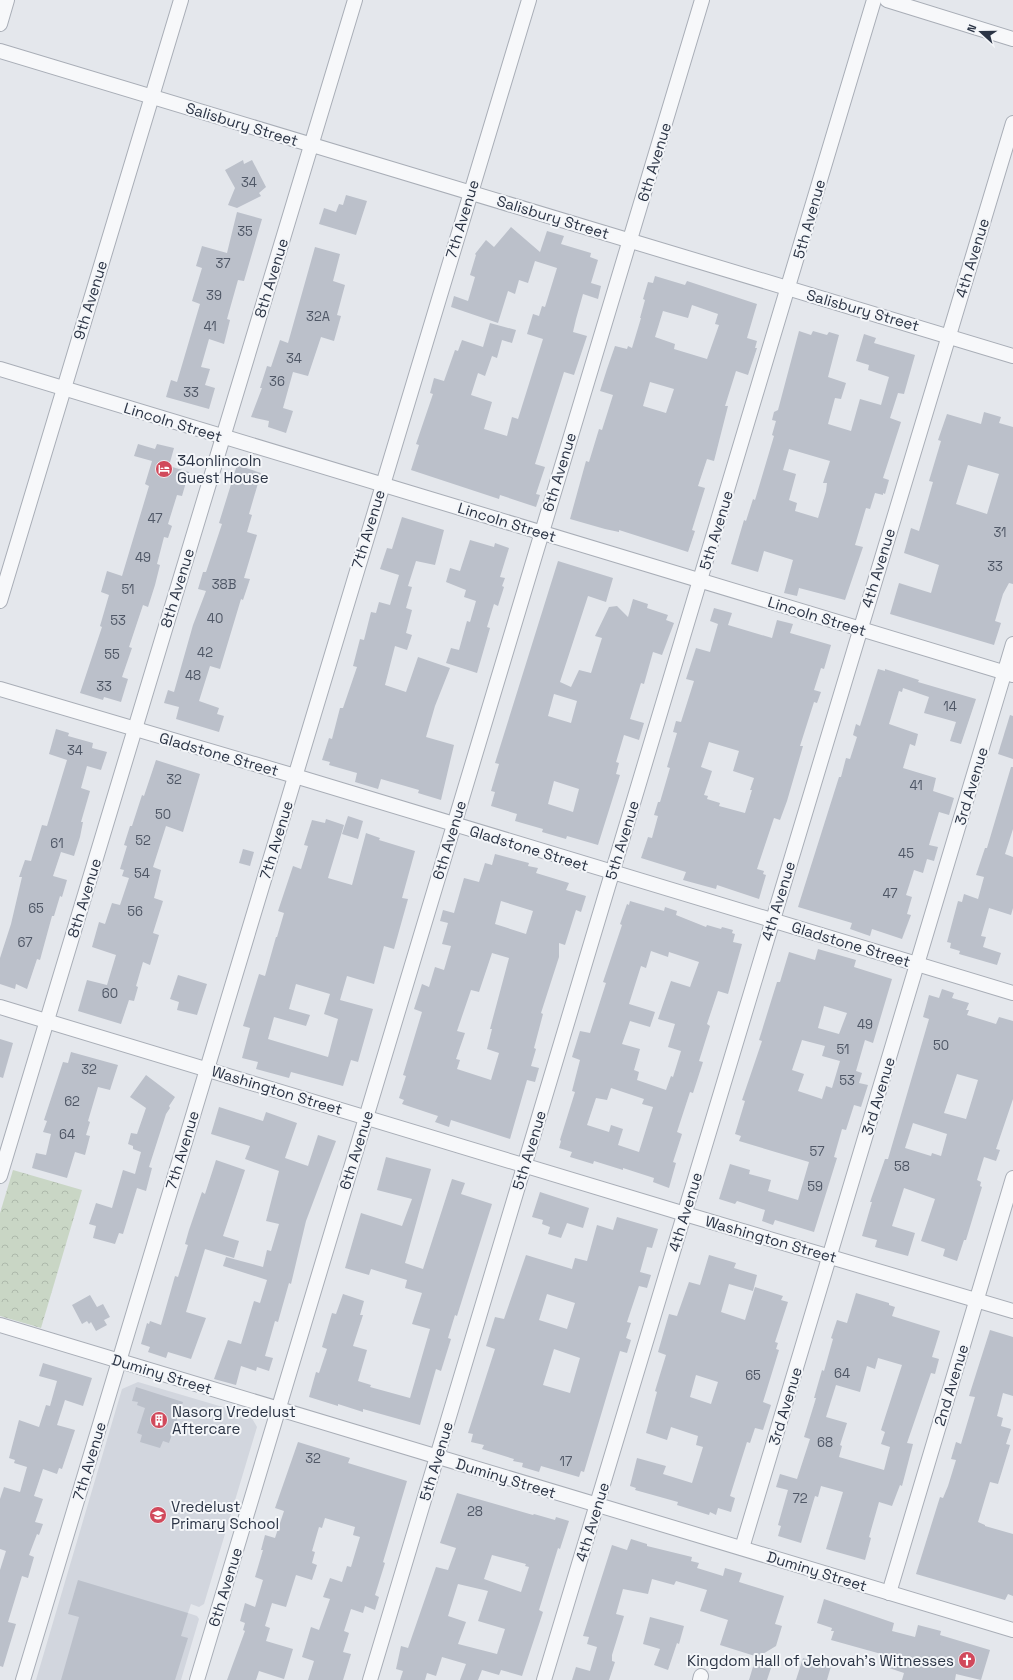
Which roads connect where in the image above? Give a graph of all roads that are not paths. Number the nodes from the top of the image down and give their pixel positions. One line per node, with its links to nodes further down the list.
1 (7, 0): 8 (street)
2 (181, 0): 11 (street, 9th Avenue)
3 (355, 0): 13 (street, 8th Avenue)
4 (529, 0): 14 (street, 7th Avenue)
5 (702, 0): 15 (street, 6th Avenue)
6 (874, 0): 16 (street, 5th Avenue)
7 (887, 0): 9 (street)
8 (0, 24)
9 (1013, 39)
10 (0, 51): 11 (street, Salisbury Street)
11 (153, 97): 13 (street, Salisbury Street); 20 (street, 9th Avenue)
12 (1013, 123): 17 (street, 4th Avenue)
13 (311, 145): 14 (street, Salisbury Street); 21 (street, 8th Avenue)
14 (471, 193): 15 (street, Salisbury Street); 22 (street, 7th Avenue)
15 (630, 240): 16 (street, Salisbury Street); 23 (street, 6th Avenue)
16 (788, 289): 17 (street, Salisbury Street); 24 (street, 5th Avenue)
17 (949, 335): 18 (street, Salisbury Street); 26 (street, 4th Avenue)
18 (1013, 356)
19 (0, 370): 20 (street, Lincoln Street)
20 (63, 388): 21 (street, Lincoln Street); 25 (street, 9th Avenue)
21 (223, 437): 22 (street, Lincoln Street); 30 (street, 8th Avenue)
22 (382, 485): 23 (street, Lincoln Street); 31 (street, 7th Avenue)
23 (541, 532): 24 (street, Lincoln Street); 32 (street, 6th Avenue)
24 (701, 581): 26 (street, Lincoln Street); 33 (street, 5th Avenue)
25 (0, 601)
26 (860, 629): 28 (street, Lincoln Street); 34 (street, 4th Avenue)
27 (1013, 644): 28 (street, 3rd Avenue)
28 (1009, 674): 35 (street, 3rd Avenue)
29 (0, 689): 30 (street, Gladstone Street)
30 (135, 729): 31 (street, Gladstone Street); 38 (street, 8th Avenue)
31 (295, 776): 32 (street, Gladstone Street); 39 (street, 7th Avenue)
32 (454, 825): 33 (street, Gladstone Street); 40 (street, 6th Avenue)
33 (613, 873): 34 (street, Gladstone Street); 41 (street, 5th Avenue)
34 (772, 920): 35 (street, Gladstone Street); 44 (street, 4th Avenue)
35 (917, 964): 36 (street, Gladstone Street); 45 (street, 3rd Avenue)
36 (1013, 993)
37 (0, 1006): 38 (street, Washington Street)
38 (47, 1020): 39 (street, Washington Street); 42 (street, 8th Avenue)
39 (207, 1069): 40 (street, Washington Street); 49 (street, 7th Avenue)
40 (367, 1116): 41 (street, Washington Street); 50 (street, 6th Avenue)
41 (524, 1165): 44 (street, Washington Street); 51 (street, 5th Avenue)
42 (0, 1176)
43 (1013, 1178): 46 (street, 2nd Avenue)
44 (685, 1214): 45 (street, Washington Street); 52 (street, 4th Avenue)
45 (830, 1257): 46 (street, Washington Street); 53 (street, 3rd Avenue)
46 (976, 1300): 47 (street, Washington Street); 54 (street, 2nd Avenue)
47 (1013, 1311)
48 (0, 1325): 49 (street, Duminy Street)
49 (119, 1360): 50 (street, Duminy Street); 56 (street, 7th Avenue)
50 (278, 1409): 51 (street, Duminy Street); 57 (street, 6th Avenue)
51 (437, 1457): 52 (street, Duminy Street); 58 (street, 5th Avenue)
52 (597, 1505): 53 (street, Duminy Street); 59 (street, 4th Avenue)
53 (742, 1548): 54 (street, Duminy Street)
54 (889, 1592): 55 (street, Duminy Street)
55 (1013, 1630)
56 (23, 1680)
57 (197, 1680)
58 (370, 1680)
59 (544, 1680)

